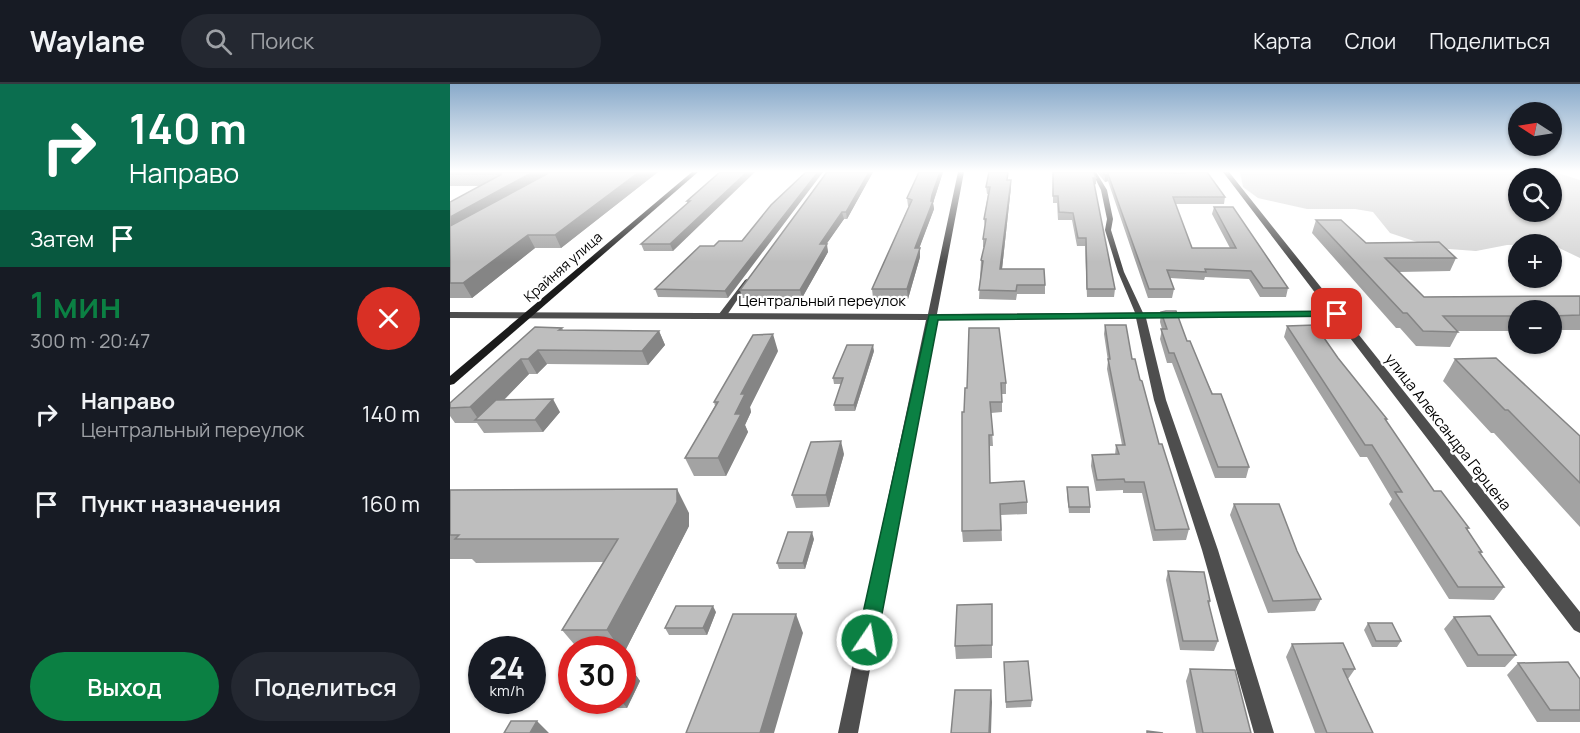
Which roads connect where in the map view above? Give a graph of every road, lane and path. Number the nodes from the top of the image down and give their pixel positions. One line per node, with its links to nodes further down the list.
1 (660, 202): 8 (main road, Крайняя улица)
2 (955, 202): 11 (street)
3 (1107, 202): 9 (lane)
4 (1250, 202): 6 (street, улица Александра Герцена)
5 (750, 277): 10 (lane)
6 (1337, 314): 9 (street, Центральный переулок); 13 (street, улица Александра Герцена)
7 (450, 315): 8 (street, Центральный переулок)
8 (528, 315): 10 (street, Центральный переулок); 12 (main road, Крайняя улица)
9 (1140, 315): 11 (street, Центральный переулок); 15 (street)
10 (722, 316): 11 (street, Центральный переулок)
11 (933, 317): 14 (street)
12 (450, 382)
13 (1580, 625)
14 (848, 733)
15 (1264, 733)

